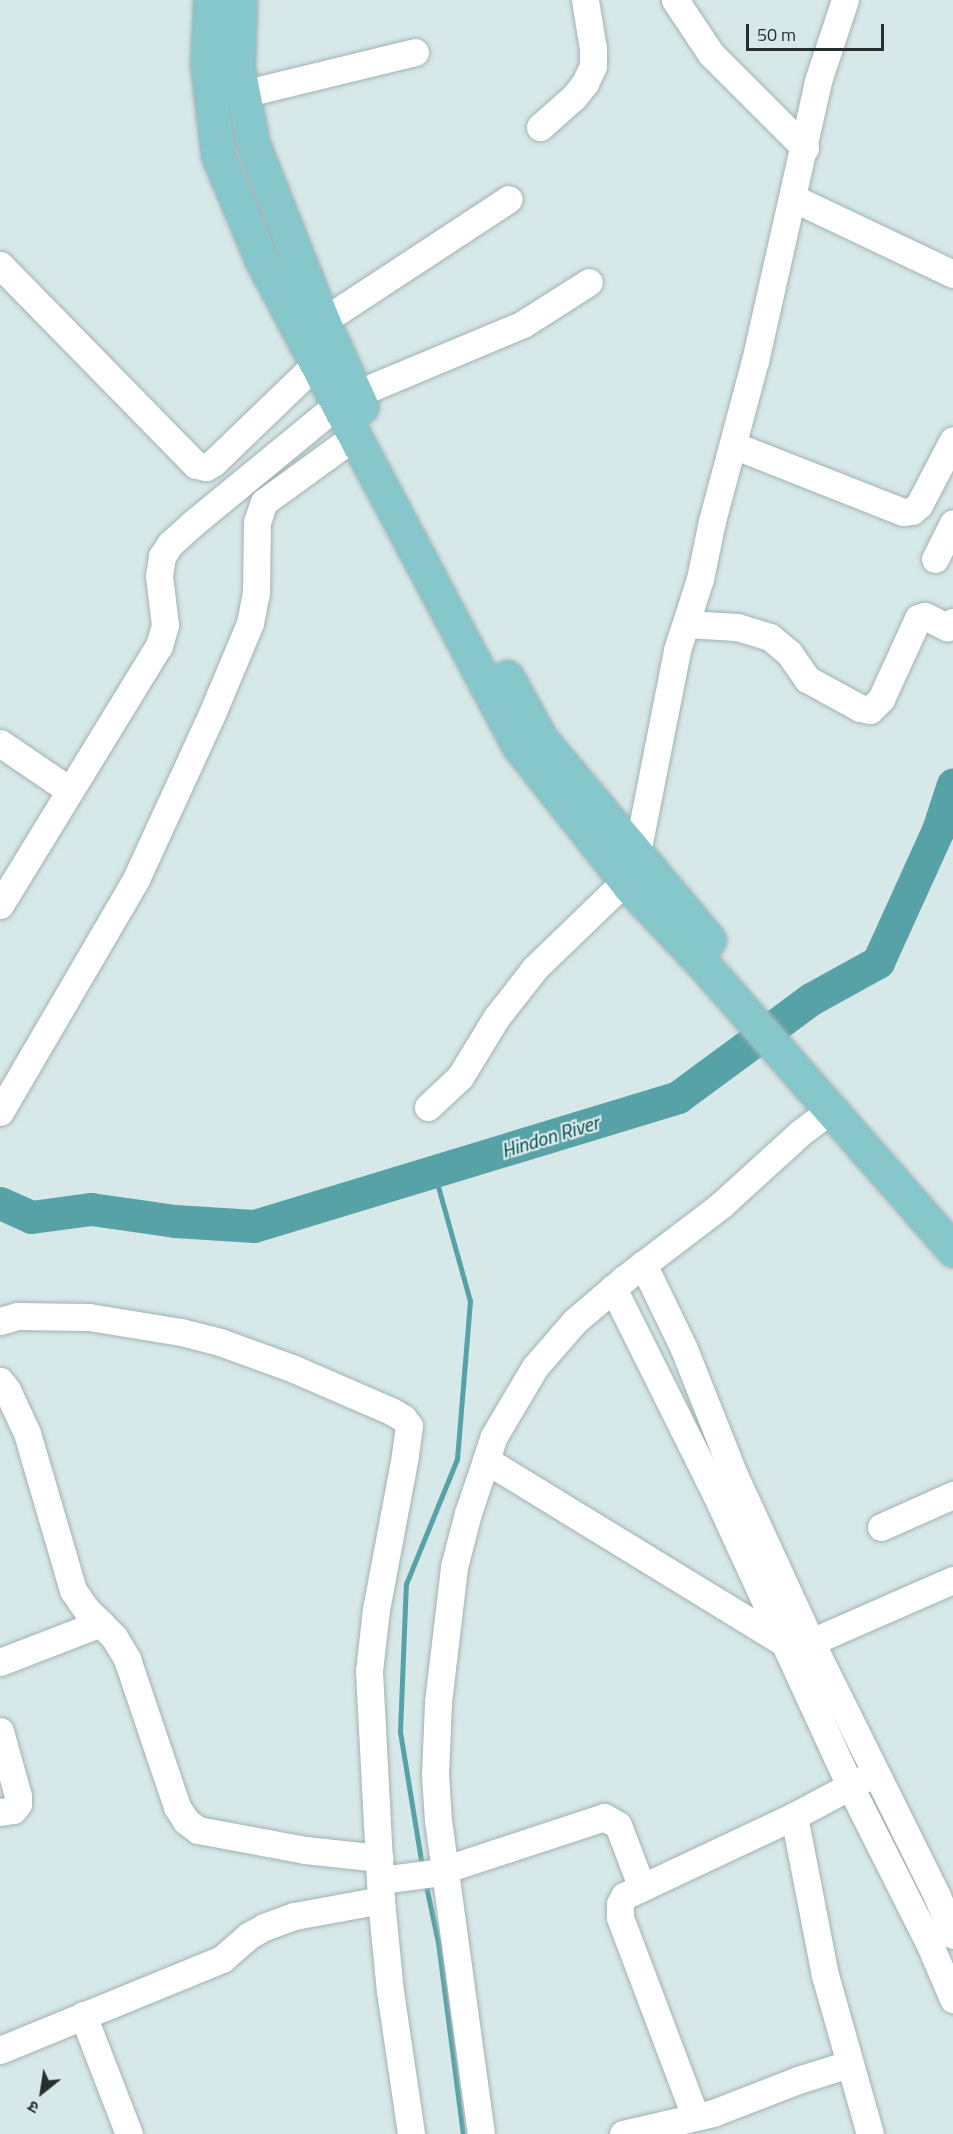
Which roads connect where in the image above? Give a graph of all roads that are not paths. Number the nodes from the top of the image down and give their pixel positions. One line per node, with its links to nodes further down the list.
1 (210, 0): 16 (main road)
2 (240, 0): 7 (main road)
3 (585, 0): 8 (street)
4 (675, 0): 9 (street)
5 (845, 0): 9 (street)
6 (416, 52): 7 (street)
7 (243, 94): 15 (main road)
8 (540, 127)
9 (804, 148): 11 (street)
10 (509, 198): 15 (street)
11 (793, 198): 13 (street); 20 (street)
12 (0, 265): 16 (street)
13 (953, 274)
14 (589, 282): 17 (street)
15 (323, 321): 17 (main road)
16 (316, 364): 17 (main road)
17 (346, 399): 18 (main road); 26 (street); 27 (main road)
18 (355, 436): 27 (main road); 32 (street)
19 (953, 440): 20 (street)
20 (733, 445): 24 (street)
21 (953, 523): 22 (street)
22 (935, 559)
23 (953, 622): 24 (street)
24 (686, 624): 28 (street)
25 (0, 743): 26 (street)
26 (69, 790): 29 (street)
27 (593, 821): 28 (main road)
28 (631, 875): 30 (main road); 31 (street)
29 (0, 905)
30 (833, 1103): 33 (main road); 34 (main road); 35 (street)
31 (429, 1107)
32 (0, 1112)
33 (953, 1223)
34 (953, 1250)
35 (629, 1275): 38 (street); 43 (street); 44 (street)
36 (0, 1321): 51 (street)
37 (0, 1381): 42 (street)
38 (486, 1460): 44 (street); 50 (street)
39 (953, 1495): 40 (street)
40 (882, 1527)
41 (953, 1580): 43 (street)
42 (101, 1623): 45 (street); 51 (street)
43 (811, 1642): 47 (street)
44 (784, 1643): 47 (street)
45 (0, 1662)
46 (0, 1731): 48 (street)
47 (863, 1779): 49 (street); 53 (street); 55 (street)
48 (0, 1812)
49 (794, 1816): 52 (street); 58 (street)
50 (440, 1871): 51 (street); 52 (street); 62 (street)
51 (384, 1879): 56 (street); 61 (street)
52 (642, 1888): 59 (street)
53 (945, 1893): 54 (street)
54 (953, 1935)
55 (953, 1999)
56 (82, 2015): 57 (street); 60 (street)
57 (0, 2050)
58 (849, 2064): 59 (street); 64 (street)
59 (695, 2116): 63 (street)
60 (129, 2134)
61 (411, 2134)
62 (482, 2134)
63 (623, 2134)
64 (870, 2134)

